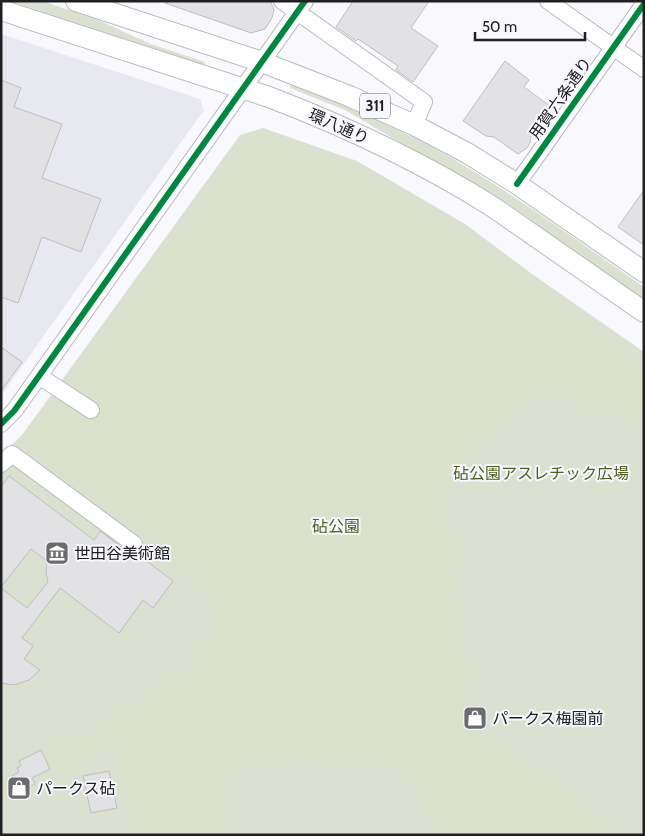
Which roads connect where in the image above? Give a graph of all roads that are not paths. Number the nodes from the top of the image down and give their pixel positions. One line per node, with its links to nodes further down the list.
1 (76, 1): 8 (main road, 環八通り / 311)
2 (282, 1): 5 (street)
3 (548, 1): 7 (street)
4 (644, 4): 7 (street, 用賀六条通り)
5 (301, 7): 8 (street); 11 (street)
6 (1, 10): 10 (main road, 環八通り / 311)
7 (613, 47): 9 (street); 12 (street, 用賀六条通り)
8 (262, 62): 10 (street); 11 (main road, 環八通り / 311)
9 (644, 69)
10 (243, 89): 14 (main road, 環八通り / 311); 15 (street)
11 (414, 125): 12 (main road, 環八通り / 311)
12 (517, 184): 13 (main road, 環八通り / 311)
13 (644, 272)
14 (644, 312)
15 (40, 376): 16 (street); 17 (street)
16 (91, 410)
17 (1, 424)
18 (1, 464): 19 (street)
19 (134, 544)

